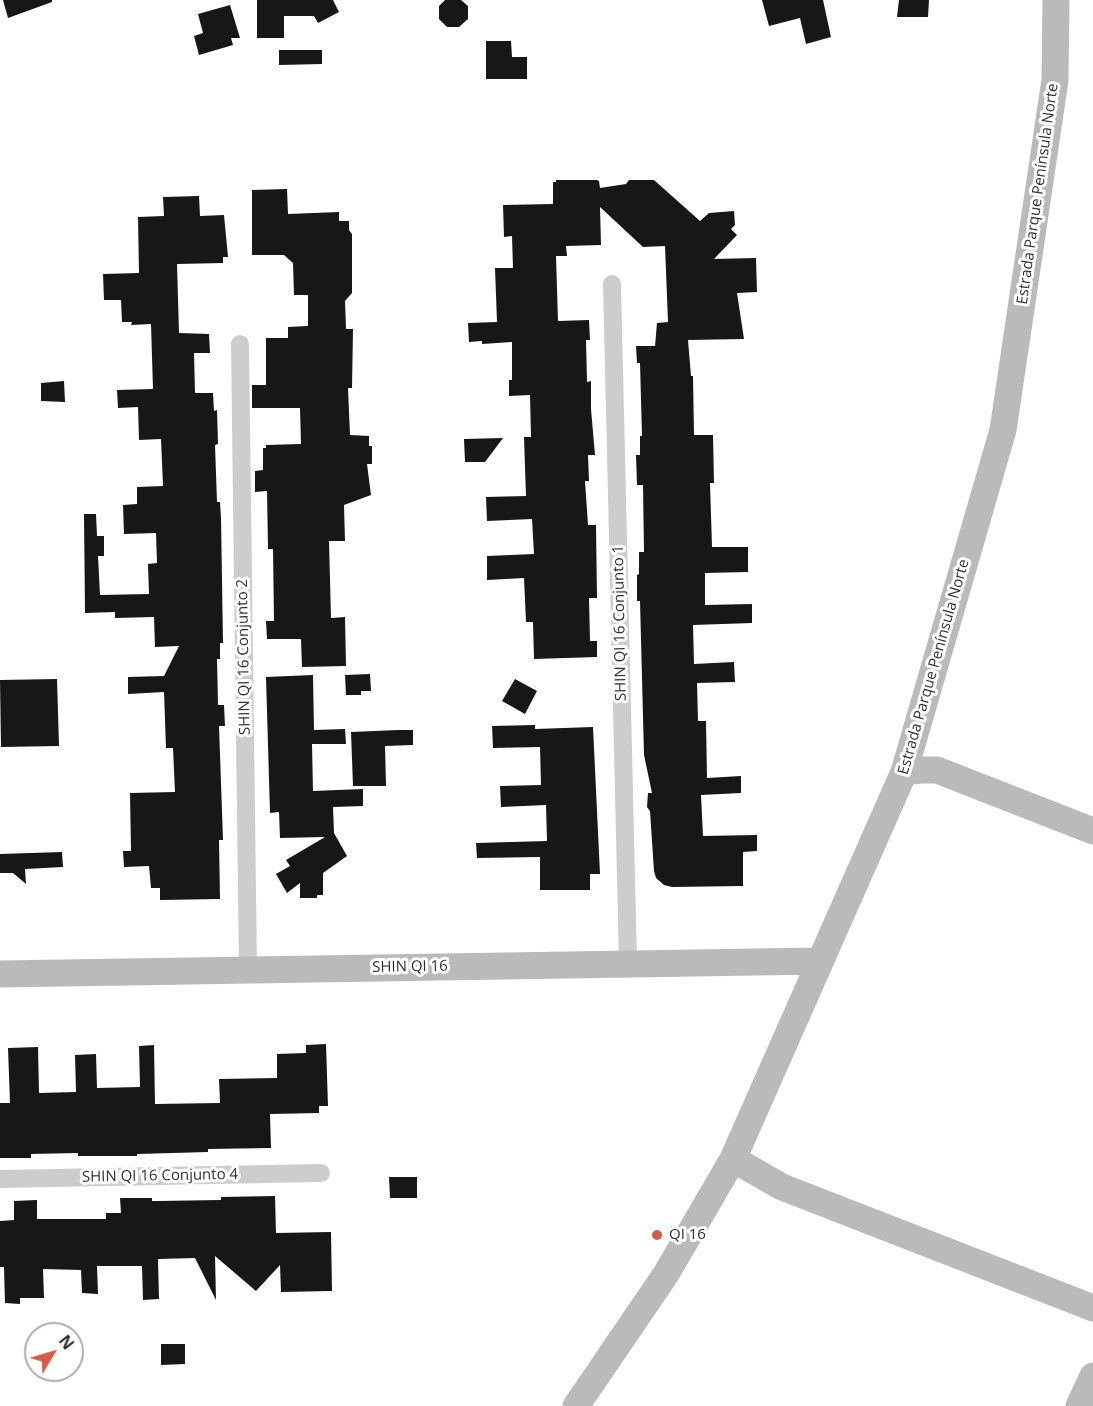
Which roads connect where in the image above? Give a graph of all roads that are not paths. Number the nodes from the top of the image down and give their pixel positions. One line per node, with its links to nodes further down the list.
1 (1056, 0): 4 (main road, Estrada Parque Península Norte)
2 (612, 284): 7 (street, SHIN QI 16 Conjunto 1)
3 (240, 344): 8 (street, SHIN QI 16 Conjunto 2)
4 (904, 772): 5 (main road); 6 (main road, Estrada Parque Península Norte)
5 (1093, 831)
6 (820, 961): 7 (main road, SHIN QI 16); 10 (main road, Estrada Parque Península Norte)
7 (628, 963): 8 (main road, SHIN QI 16)
8 (248, 970): 9 (main road, SHIN QI 16)
9 (0, 974)
10 (733, 1160): 13 (main road); 14 (main road, Estrada Parque Península Norte)
11 (321, 1173): 12 (street, SHIN QI 16 Conjunto 4)
12 (0, 1179)
13 (1093, 1308)
14 (576, 1406)

